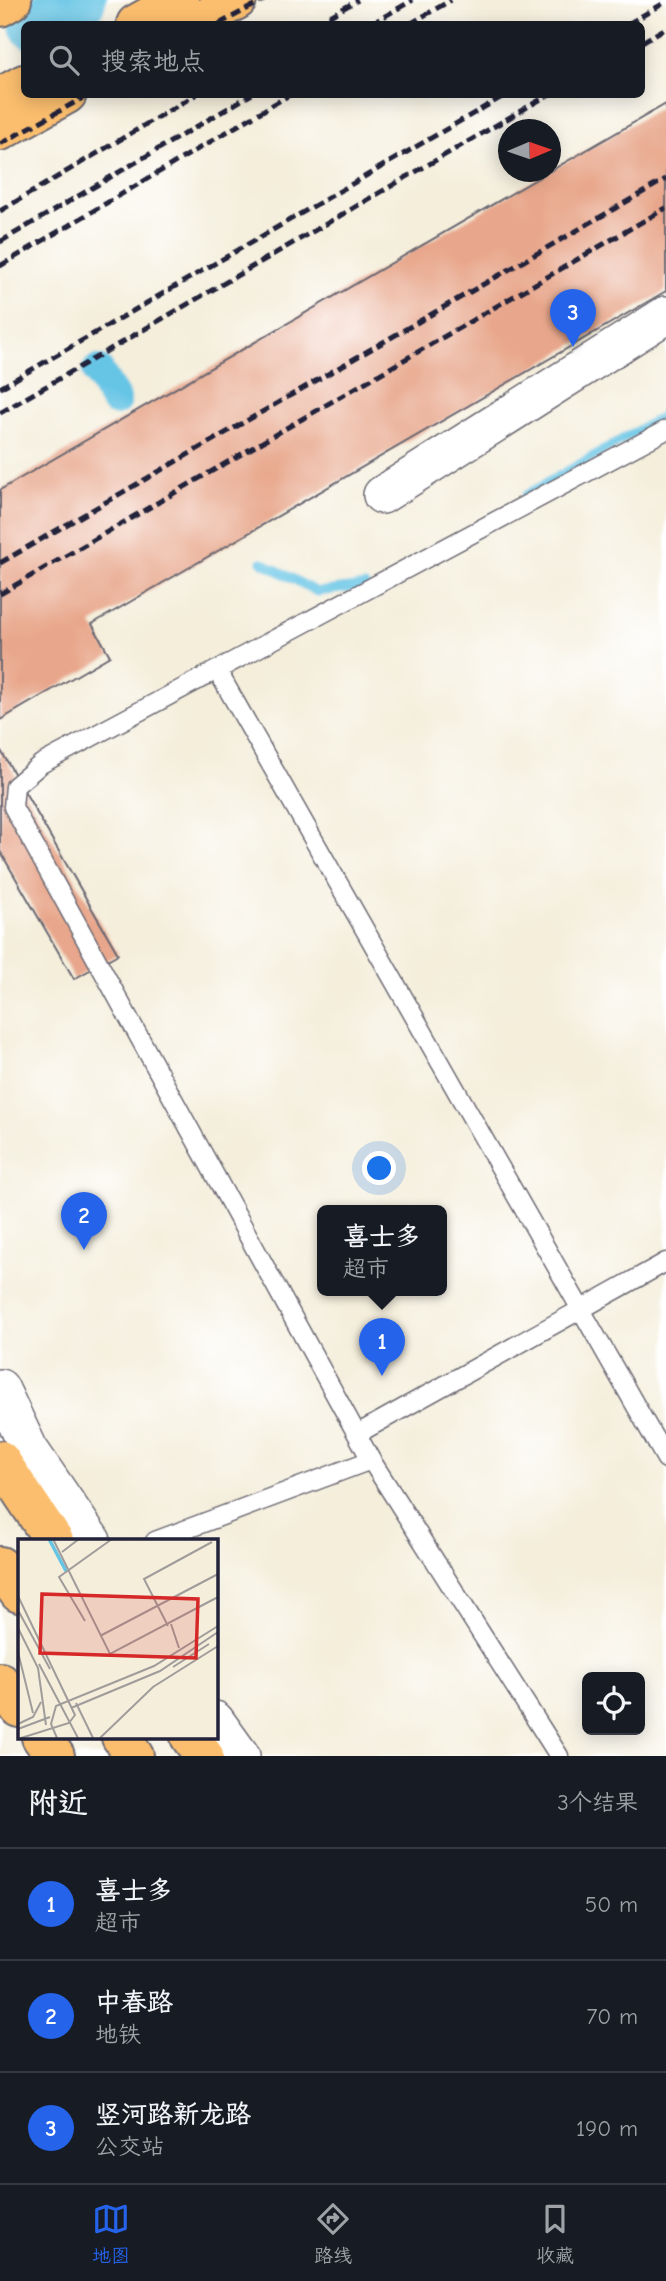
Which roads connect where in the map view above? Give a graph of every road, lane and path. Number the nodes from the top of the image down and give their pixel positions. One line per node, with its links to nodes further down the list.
1 (12, 0): 4 (main road)
2 (179, 0): 5 (main road)
3 (237, 0): 6 (main road)
4 (0, 7)
5 (141, 21)
6 (199, 21)
7 (21, 86): 8 (main road)
8 (0, 97)
9 (61, 98): 10 (main road)
10 (0, 131)
11 (666, 315): 13 (street)
12 (666, 430): 14 (lane)
13 (382, 495)
14 (217, 670): 16 (lane); 18 (lane)
15 (666, 1262): 16 (lane)
16 (581, 1309): 18 (lane); 19 (lane)
17 (0, 1388): 23 (street)
18 (357, 1434): 21 (lane)
19 (666, 1459)
20 (0, 1460): 22 (main road)
21 (371, 1460): 24 (lane); 37 (lane)
22 (53, 1539)
23 (91, 1539)
24 (160, 1539)
25 (0, 1566): 26 (main road)
26 (18, 1592)
27 (0, 1682): 28 (main road)
28 (18, 1707)
29 (217, 1723): 36 (street)
30 (42, 1738): 33 (main road)
31 (122, 1738): 34 (main road)
32 (191, 1738): 35 (main road)
33 (55, 1756)
34 (134, 1756)
35 (204, 1756)
36 (241, 1756)
37 (559, 1756)

